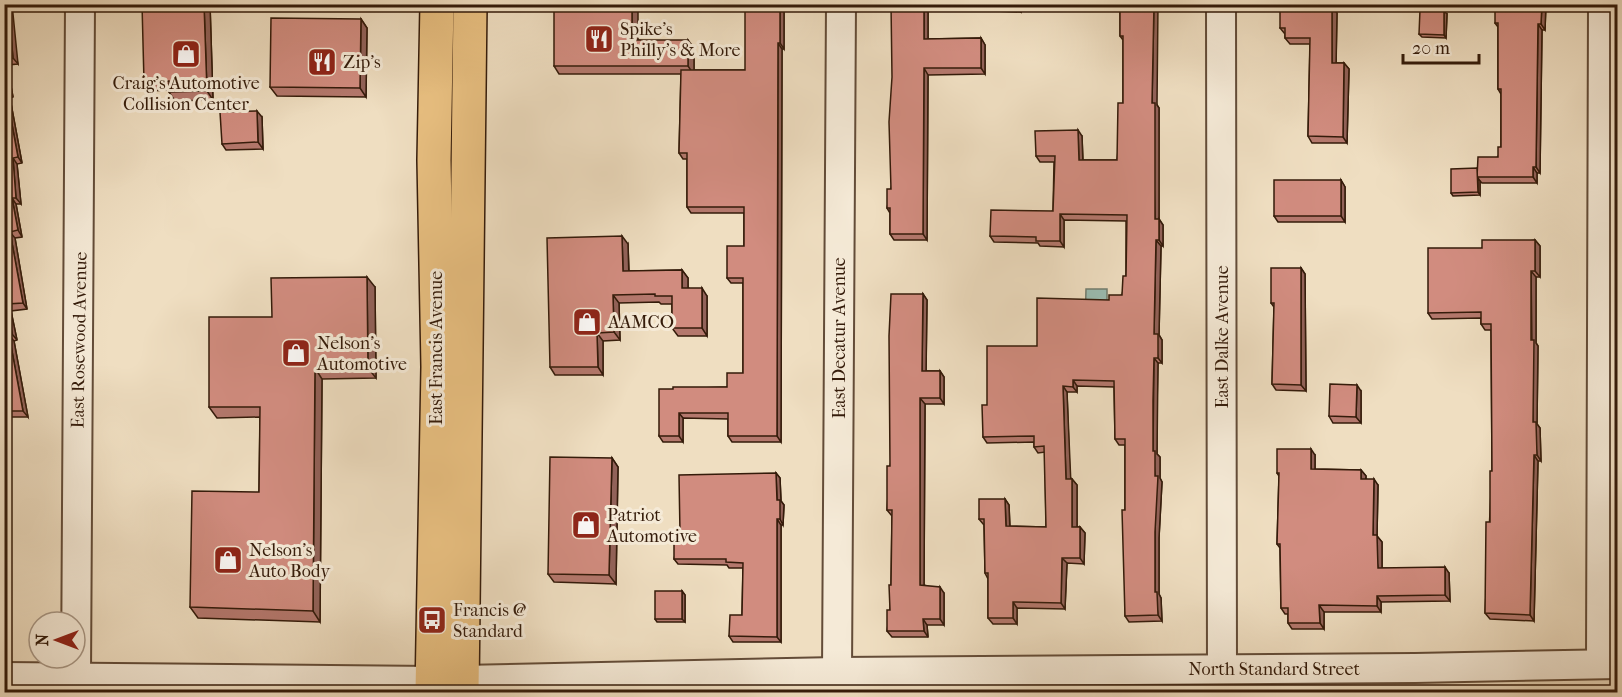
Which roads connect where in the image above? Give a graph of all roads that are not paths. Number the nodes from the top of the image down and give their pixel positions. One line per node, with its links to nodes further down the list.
1 (80, 4): 9 (street, East Rosewood Avenue)
2 (437, 4): 12 (main road, East Francis Avenue)
3 (470, 4): 12 (main road, East Francis Avenue)
4 (841, 4): 8 (street, East Decatur Avenue)
5 (1221, 4): 11 (street, East Dalke Avenue)
6 (1603, 4): 7 (street)
7 (1609, 664): 11 (street, North Standard Street)
8 (837, 672): 11 (street, North Standard Street); 12 (street, North Standard Street)
9 (76, 676): 10 (street, North Standard Street); 12 (street, North Standard Street)
10 (4, 677)
11 (1214, 677)
12 (447, 687)

